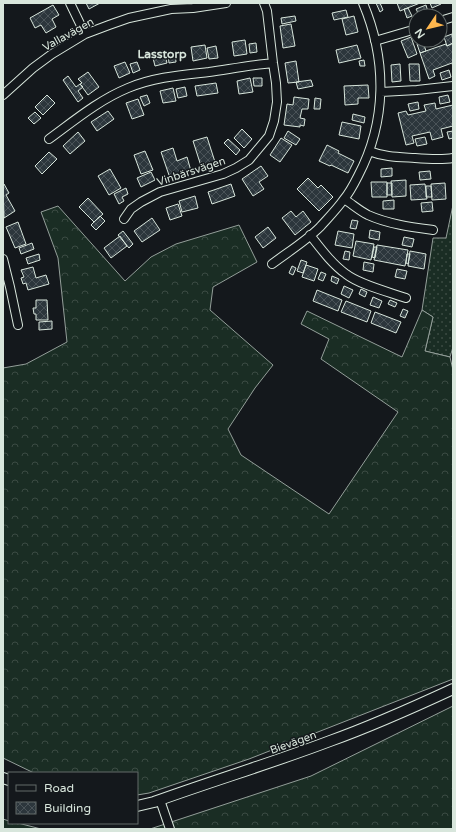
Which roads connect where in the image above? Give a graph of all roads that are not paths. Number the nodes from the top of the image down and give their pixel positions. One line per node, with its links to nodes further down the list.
1 (70, 3): 7 (street)
2 (226, 3): 5 (street, Vallavägen)
3 (264, 3): 9 (street, Vinbärsvägen)
4 (363, 3): 8 (street)
5 (170, 6): 7 (street, Vallavägen)
6 (408, 31): 8 (street)
7 (85, 34): 12 (street, Vallavägen)
8 (376, 41): 11 (street)
9 (273, 63): 13 (street); 17 (street, Vinbärsvägen)
10 (453, 86): 11 (street)
11 (381, 92): 14 (street)
12 (3, 95)
13 (49, 139)
14 (369, 151): 15 (street); 16 (street)
15 (453, 158)
16 (344, 199): 18 (street); 19 (street)
17 (124, 219)
18 (433, 230)
19 (310, 236): 21 (street); 22 (street)
20 (3, 259): 23 (street)
21 (272, 264)
22 (406, 298)
23 (18, 325)
24 (453, 689): 25 (street, Bievägen)
25 (160, 800): 26 (street, Bievägen); 27 (street)
26 (138, 806)
27 (170, 829)

